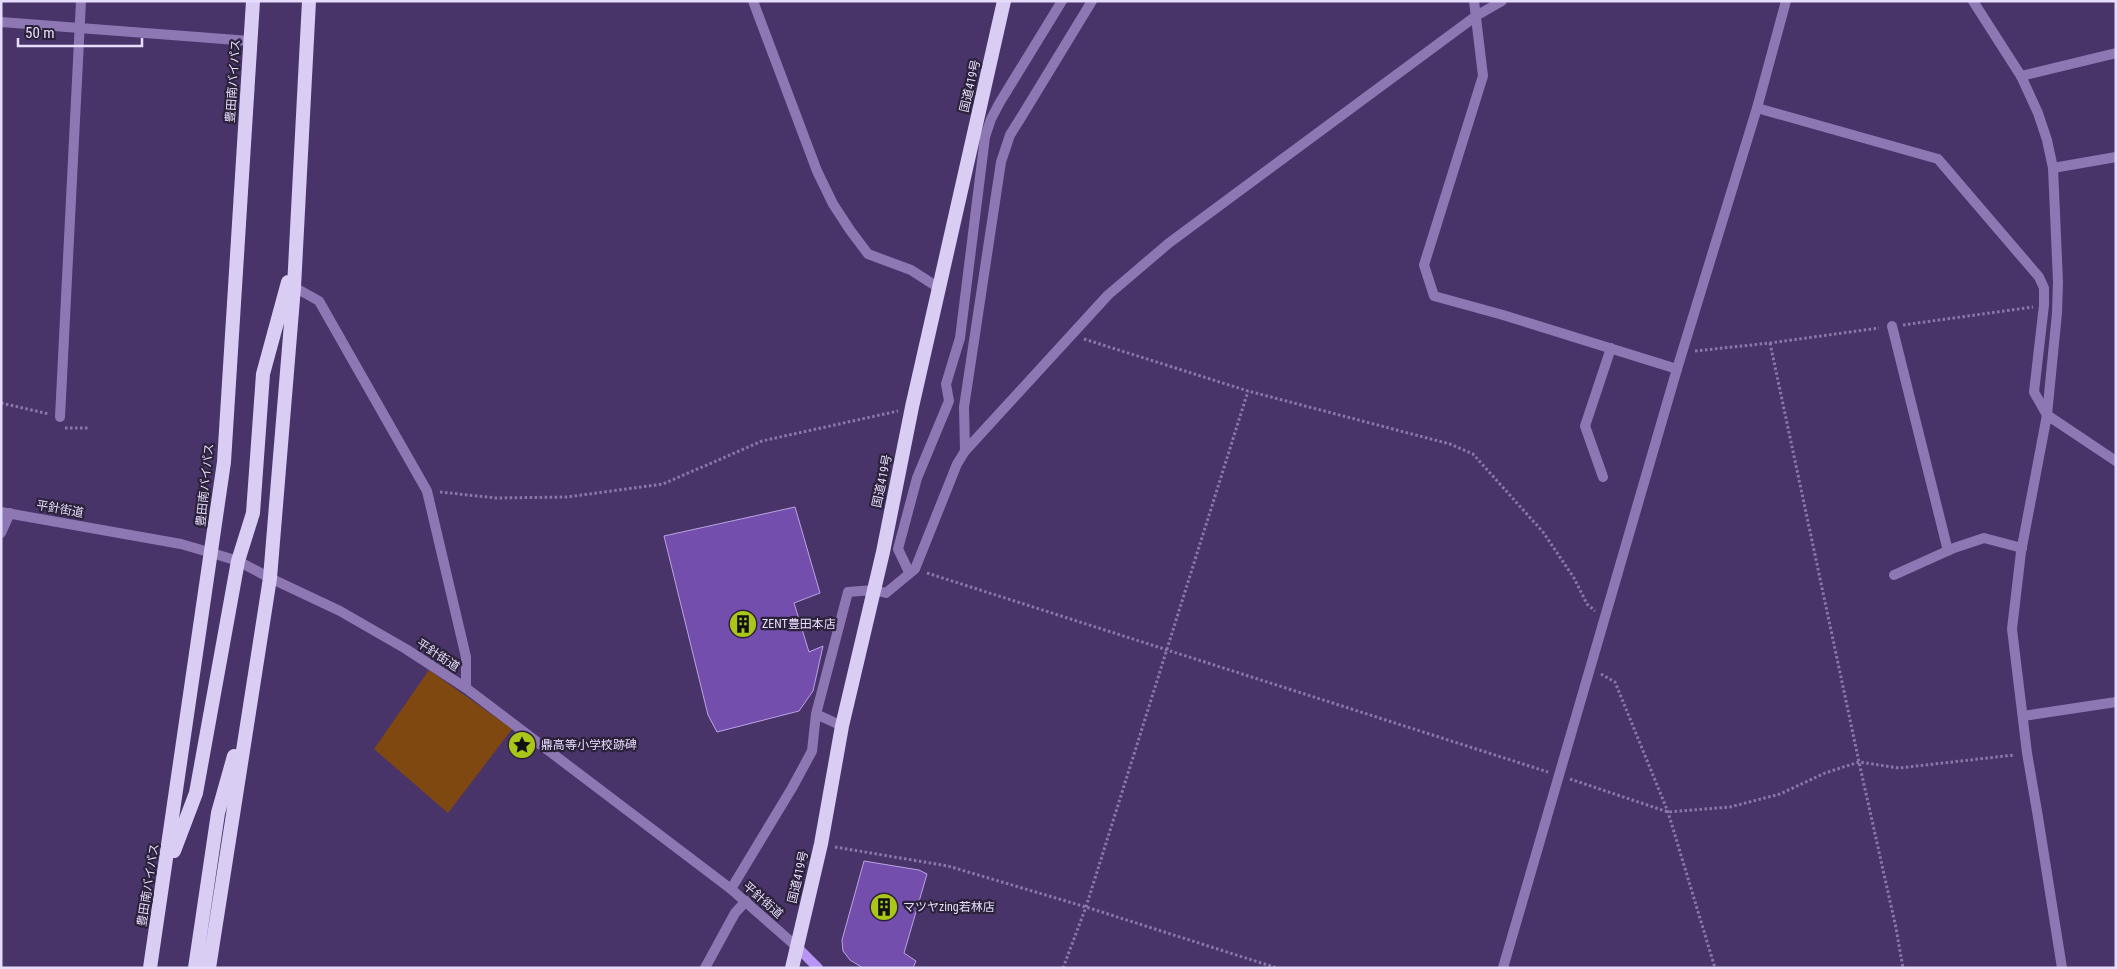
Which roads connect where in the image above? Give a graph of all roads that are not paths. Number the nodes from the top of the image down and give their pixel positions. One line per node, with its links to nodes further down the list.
1 (81, 1): 14 (street)
2 (253, 1): 15 (highway, 豊田南バイパス)
3 (309, 1): 21 (highway)
4 (753, 1): 23 (street)
5 (1004, 1): 23 (highway, 国道419号)
6 (1062, 1): 38 (street)
7 (1092, 1): 29 (street)
8 (1474, 1): 12 (street)
9 (1502, 1): 12 (street)
10 (1786, 1): 18 (street)
11 (1973, 1): 17 (street)
12 (1476, 16): 25 (street); 29 (street)
13 (1, 22): 14 (street)
14 (80, 27): 15 (street); 28 (street)
15 (250, 41): 36 (highway, 豊田南バイパス)
16 (2116, 53): 17 (street)
17 (2021, 76): 20 (street)
18 (1757, 108): 26 (street); 27 (street)
19 (2116, 156): 20 (street)
20 (2053, 168): 27 (street)
21 (295, 254): 22 (highway); 37 (highway)
22 (294, 287): 40 (highway); 42 (street)
23 (940, 288): 41 (highway, 国道419号)
24 (1892, 326): 35 (street)
25 (1611, 348): 26 (street); 31 (street)
26 (1677, 369): 58 (street)
27 (2047, 415): 30 (street); 34 (street)
28 (60, 417)
29 (965, 451): 38 (street)
30 (2116, 461)
31 (1603, 477)
32 (6, 512): 33 (street); 36 (street, 平針街道)
33 (1, 532)
34 (2022, 548): 35 (street); 46 (street)
35 (1948, 551): 39 (street)
36 (212, 553): 37 (street, 平針街道); 48 (highway, 豊田南バイパス)
37 (238, 561): 40 (street, 平針街道); 48 (highway)
38 (912, 571): 41 (street)
39 (1894, 575)
40 (270, 578): 42 (street, 平針街道); 43 (highway)
41 (874, 590): 45 (street); 47 (highway, 国道419号)
42 (466, 688): 49 (street, 平針街道)
43 (252, 690): 53 (highway); 54 (highway)
44 (2116, 702): 46 (street)
45 (816, 714): 47 (street); 49 (street)
46 (2023, 716): 59 (street)
47 (842, 726): 51 (highway, 国道419号)
48 (164, 878): 52 (highway, 豊田南バイパス)
49 (731, 889): 50 (street, 平針街道)
50 (746, 901): 51 (street, 平針街道); 55 (street)
51 (797, 947): 56 (highway, 国道419号); 57 (main road)
52 (150, 968)
53 (195, 968)
54 (209, 968)
55 (705, 968)
56 (792, 968)
57 (818, 968)
58 (1503, 968)
59 (2062, 968)

